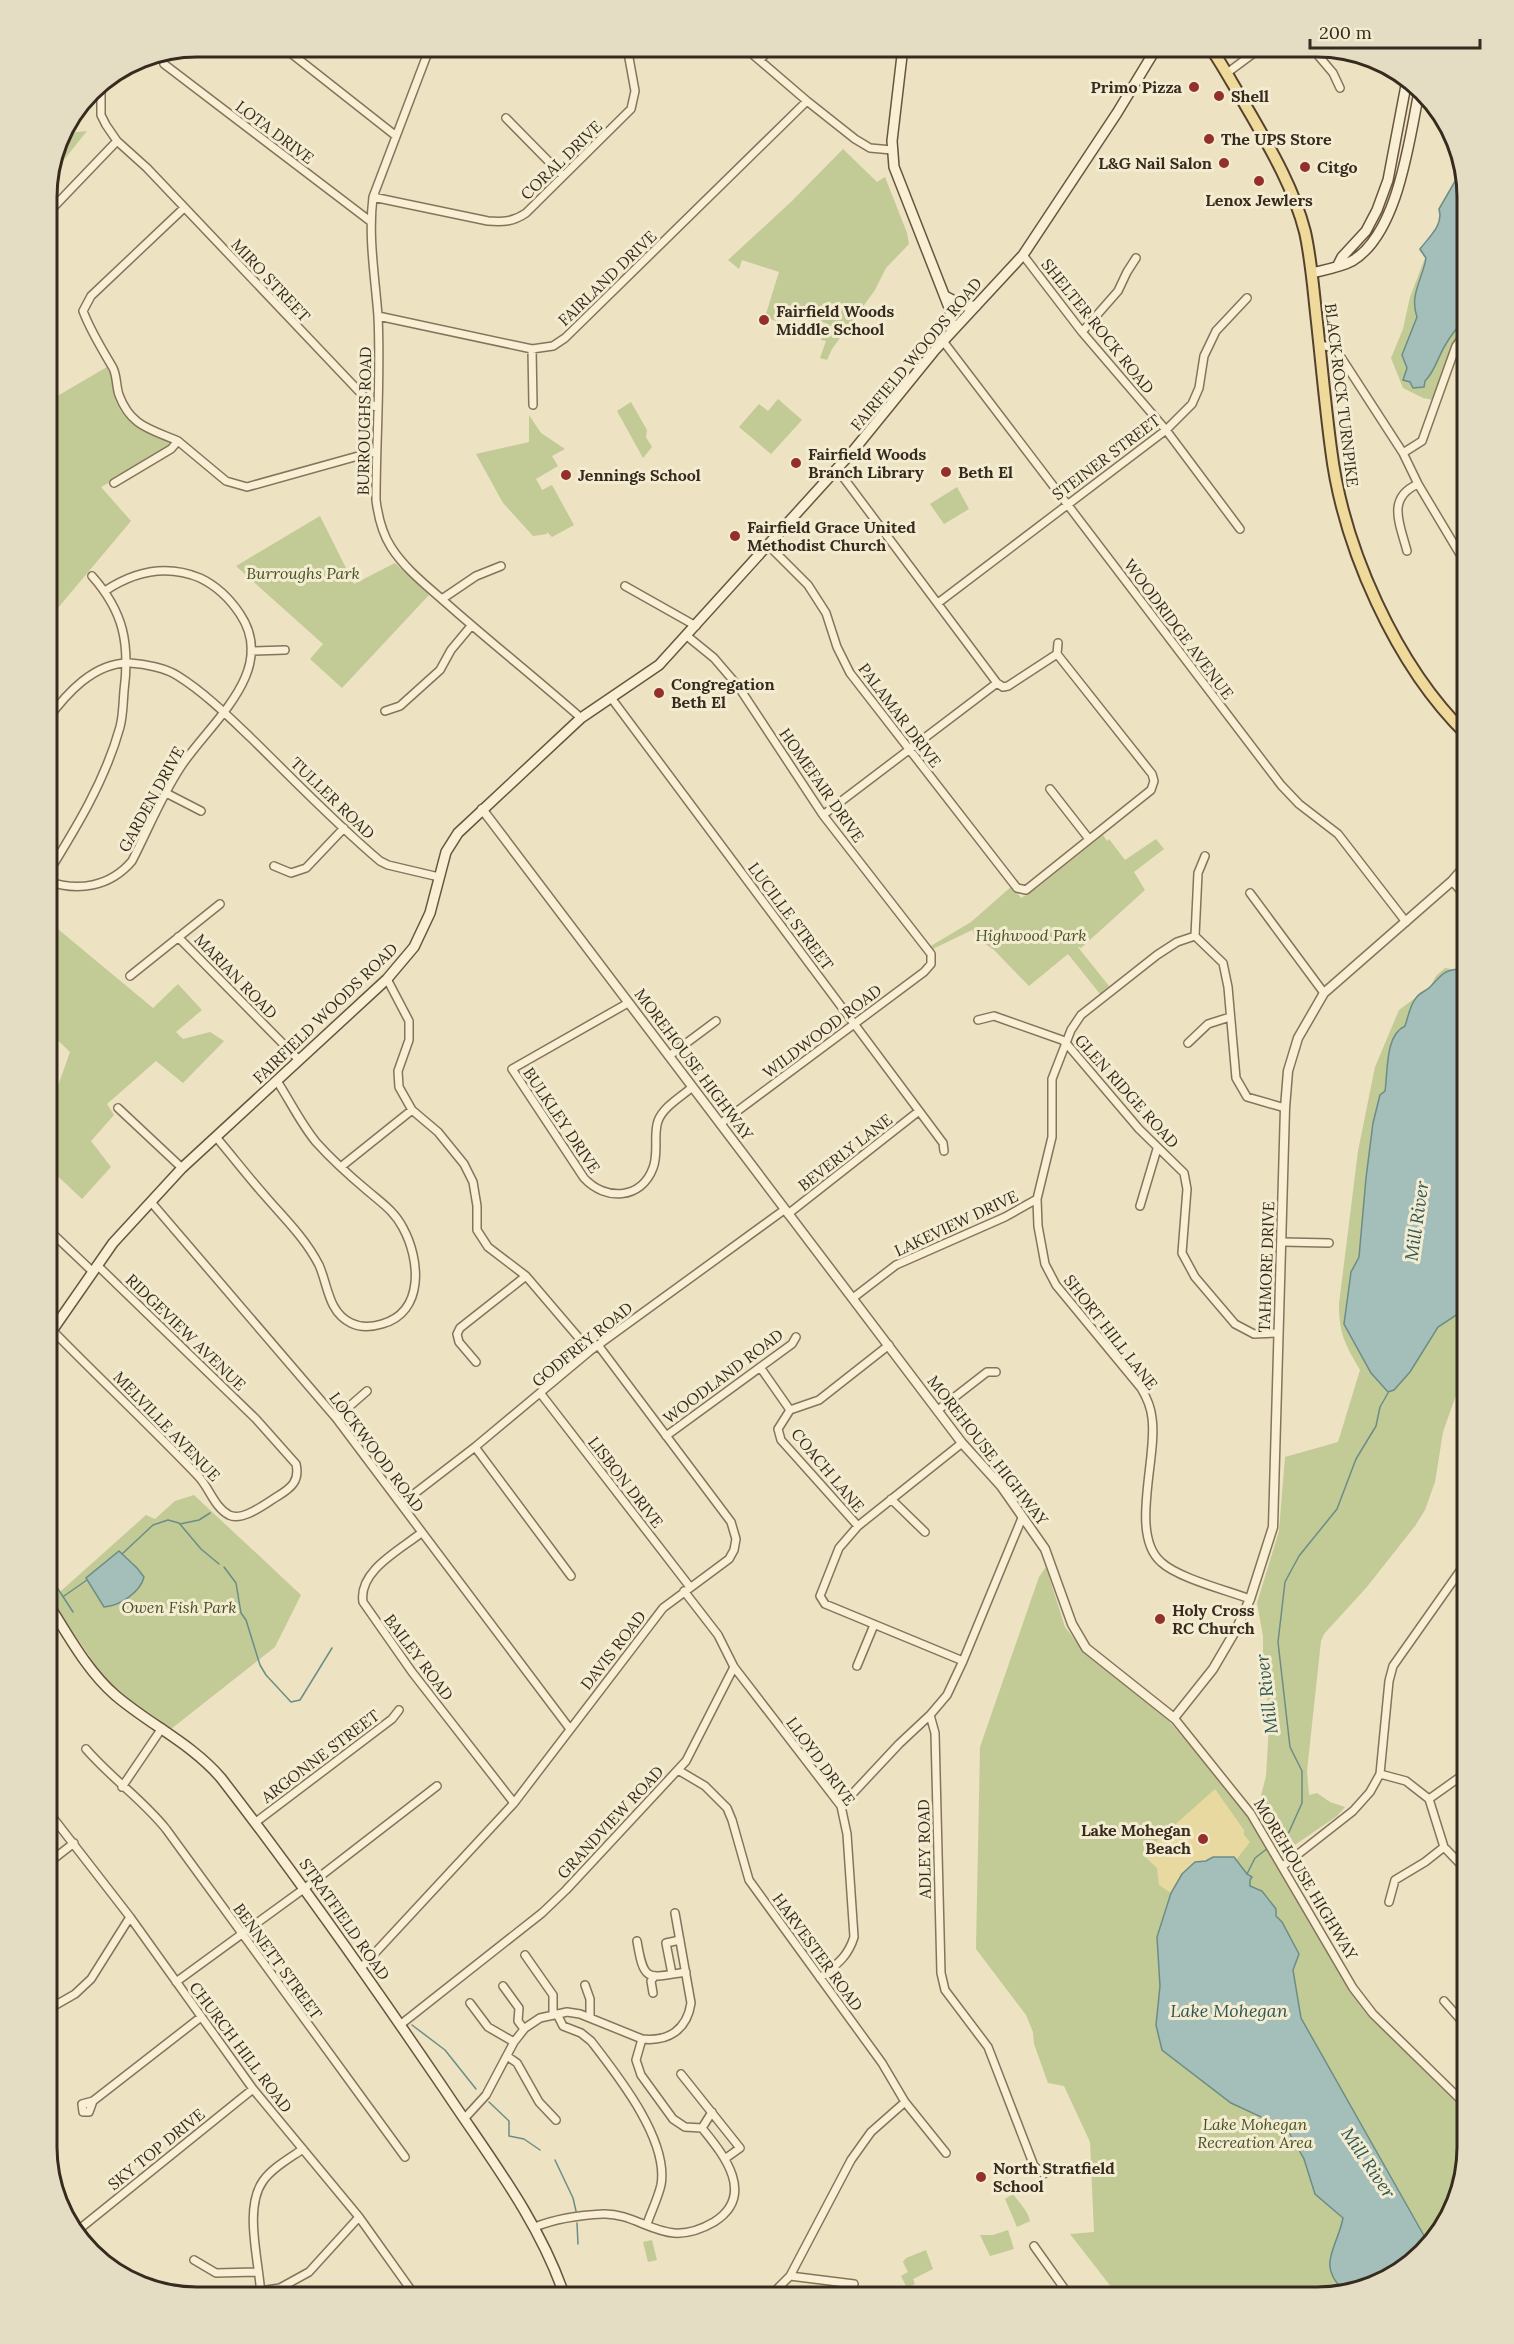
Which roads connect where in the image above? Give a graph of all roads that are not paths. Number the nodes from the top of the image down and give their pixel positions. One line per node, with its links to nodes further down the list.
1 (297, 57): 19 (street)
2 (427, 57): 19 (street, BURROUGHS ROAD)
3 (629, 57): 22 (street, CORAL DRIVE)
4 (758, 57): 10 (street)
5 (902, 57): 21 (main road)
6 (1151, 57): 27 (main road, FAIRFIELD WOODS ROAD)
7 (1217, 57): 12 (main road, BLACK ROCK TURNPIKE)
8 (1249, 57): 12 (street)
9 (1319, 57): 13 (street)
10 (761, 59): 17 (street)
11 (164, 64): 26 (street, LOTA DRIVE)
12 (1227, 73): 30 (main road, BLACK ROCK TURNPIKE)
13 (1340, 88)
14 (1405, 89): 29 (main road)
15 (101, 96): 20 (street, MIRO STREET)
16 (1417, 100): 29 (main road)
17 (807, 101): 21 (street); 40 (street, FAIRLAND DRIVE)
18 (506, 118): 22 (street)
19 (396, 136): 23 (street, BURROUGHS ROAD)
20 (117, 141): 24 (street); 25 (street, MIRO STREET)
21 (892, 150): 31 (main road)
22 (563, 176): 23 (street, CORAL DRIVE)
23 (373, 198): 26 (street, BURROUGHS ROAD)
24 (57, 200)
25 (184, 208): 42 (street, MIRO STREET); 44 (street)
26 (370, 221): 34 (street, BURROUGHS ROAD)
27 (1023, 255): 33 (main road, FAIRFIELD WOODS ROAD); 36 (street, SHELTER ROCK ROAD)
28 (1136, 258): 36 (street)
29 (1338, 265): 30 (main road)
30 (1312, 273): 38 (main road, BLACK ROCK TURNPIKE)
31 (945, 296): 33 (main road); 35 (main road)
32 (1247, 298): 43 (street, STEINER STREET)
33 (976, 306): 35 (main road, FAIRFIELD WOODS ROAD)
34 (378, 316): 40 (street, FAIRLAND DRIVE); 42 (street, BURROUGHS ROAD)
35 (952, 331): 37 (main road, FAIRFIELD WOODS ROAD)
36 (1082, 332): 43 (street, SHELTER ROCK ROAD)
37 (943, 341): 47 (main road, FAIRFIELD WOODS ROAD); 50 (street, WOODRIDGE AVENUE)
38 (1320, 345): 46 (street); 75 (main road, BLACK ROCK TURNPIKE)
39 (1457, 345): 46 (street)
40 (532, 349): 41 (street)
41 (533, 405)
42 (378, 408): 45 (street, BURROUGHS ROAD)
43 (1166, 430): 50 (street, STEINER STREET); 51 (street, SHELTER ROCK ROAD)
44 (178, 441): 45 (street); 48 (street)
45 (376, 451): 59 (street, BURROUGHS ROAD)
46 (1403, 453): 49 (street)
47 (837, 469): 52 (main road, FAIRFIELD WOODS ROAD); 60 (street)
48 (114, 483)
49 (1418, 484): 53 (street); 54 (street)
50 (1067, 504): 60 (street, STEINER STREET); 94 (street, WOODRIDGE AVENUE)
51 (1240, 529)
52 (768, 545): 62 (main road, FAIRFIELD WOODS ROAD); 76 (street, PALAMAR DRIVE)
53 (1457, 549)
54 (1407, 550)
55 (501, 566): 59 (street)
56 (92, 576): 58 (street)
57 (625, 586): 62 (street)
58 (105, 591): 66 (street, GARDEN DRIVE); 68 (street)
59 (442, 599): 61 (street, BURROUGHS ROAD)
60 (938, 603): 69 (street)
61 (471, 626): 72 (street); 74 (street, BURROUGHS ROAD)
62 (696, 626): 63 (main road, FAIRFIELD WOODS ROAD)
63 (687, 636): 70 (main road, FAIRFIELD WOODS ROAD); 81 (street, HOMEFAIR DRIVE)
64 (1058, 643): 67 (street)
65 (285, 650): 66 (street)
66 (250, 651): 73 (street, GARDEN DRIVE)
67 (1057, 654): 69 (street); 83 (street)
68 (128, 663): 71 (street); 73 (street, TULLER ROAD); 85 (street)
69 (997, 683): 76 (street)
70 (612, 699): 74 (main road, FAIRFIELD WOODS ROAD); 105 (street, LUCILLE STREET)
71 (57, 708)
72 (385, 711)
73 (224, 712): 78 (street, GARDEN DRIVE); 82 (street, TULLER ROAD)
74 (581, 718): 79 (main road, FAIRFIELD WOODS ROAD)
75 (1457, 726)
76 (909, 750): 81 (street); 83 (street, PALAMAR DRIVE)
77 (1050, 789): 83 (street)
78 (166, 793): 80 (street); 90 (street, GARDEN DRIVE)
79 (482, 809): 88 (main road, FAIRFIELD WOODS ROAD); 101 (street, MOREHOUSE HIGHWAY)
80 (201, 811)
81 (823, 815): 97 (street, HOMEFAIR DRIVE)
82 (344, 828): 86 (street); 88 (street, TULLER ROAD)
83 (1089, 839)
84 (1205, 856): 95 (street)
85 (57, 859)
86 (274, 866)
87 (1457, 875): 89 (street, TAHMORE DRIVE)
88 (439, 877): 99 (main road, FAIRFIELD WOODS ROAD)
89 (1452, 881): 91 (street); 94 (street, TAHMORE DRIVE)
90 (57, 884)
91 (1457, 887)
92 (1250, 893): 100 (street)
93 (220, 904): 96 (street)
94 (1406, 922): 100 (street, TAHMORE DRIVE)
95 (1195, 936): 102 (street); 107 (street, LAKEVIEW DRIVE)
96 (178, 937): 98 (street); 109 (street, MARIAN ROAD)
97 (931, 954): 105 (street, WILDWOOD ROAD)
98 (130, 976)
99 (387, 979): 109 (main road, FAIRFIELD WOODS ROAD); 114 (street)
100 (1324, 993): 113 (street, TAHMORE DRIVE)
101 (628, 1003): 108 (street, MOREHOUSE HIGHWAY); 111 (street, BULKLEY DRIVE)
102 (1230, 1017): 106 (street); 113 (street)
103 (978, 1020): 107 (street, GLEN RIDGE ROAD)
104 (716, 1021): 108 (street)
105 (855, 1023): 115 (street, LUCILLE STREET); 116 (street, WILDWOOD ROAD)
106 (1188, 1043)
107 (1066, 1044): 118 (street, GLEN RIDGE ROAD); 122 (street, LAKEVIEW DRIVE)
108 (669, 1056): 111 (street, MOREHOUSE HIGHWAY)
109 (300, 1060): 110 (main road, FAIRFIELD WOODS ROAD)
110 (277, 1081): 117 (main road, FAIRFIELD WOODS ROAD); 120 (street)
111 (691, 1088): 116 (street, MOREHOUSE HIGHWAY)
112 (118, 1108): 121 (street)
113 (1285, 1108): 127 (street, TAHMORE DRIVE)
114 (412, 1110): 120 (street); 130 (street)
115 (919, 1111): 119 (street, LUCILLE STREET); 125 (street, BEVERLY LANE)
116 (720, 1124): 125 (street, MOREHOUSE HIGHWAY)
117 (216, 1137): 120 (street); 121 (main road, FAIRFIELD WOODS ROAD)
118 (1157, 1149): 124 (street); 133 (street, GLEN RIDGE ROAD)
119 (944, 1151)
120 (342, 1166)
121 (182, 1168): 123 (main road, FAIRFIELD WOODS ROAD)
122 (1037, 1199): 131 (street, LAKEVIEW DRIVE); 160 (street, SHORT HILL LANE)
123 (151, 1202): 129 (main road, FAIRFIELD WOODS ROAD); 146 (street, LOCKWOOD ROAD)
124 (1140, 1206)
125 (786, 1212): 131 (street, MOREHOUSE HIGHWAY); 136 (street, GODFREY ROAD)
126 (57, 1237): 129 (street, RIDGEVIEW AVENUE)
127 (1283, 1242): 128 (street); 133 (street, TAHMORE DRIVE)
128 (1329, 1243)
129 (94, 1268): 132 (main road, FAIRFIELD WOODS ROAD); 147 (street, RIDGEVIEW AVENUE)
130 (526, 1276): 138 (street); 139 (street)
131 (853, 1298): 137 (street, MOREHOUSE HIGHWAY)
132 (57, 1319)
133 (1278, 1333): 160 (street, TAHMORE DRIVE)
134 (796, 1338): 140 (street, WOODLAND ROAD)
135 (57, 1340): 147 (street, MELVILLE AVENUE)
136 (598, 1345): 138 (street, GODFREY ROAD); 148 (street, DAVIS ROAD)
137 (889, 1345): 144 (street, COACH LANE); 145 (street, MOREHOUSE HIGHWAY)
138 (590, 1351): 143 (street, GODFREY ROAD)
139 (476, 1362)
140 (760, 1367): 144 (street); 148 (street, WOODLAND ROAD)
141 (996, 1372): 145 (street)
142 (367, 1391): 146 (street)
143 (541, 1394): 150 (street, GODFREY ROAD); 159 (street, LISBON DRIVE)
144 (790, 1410): 154 (street, COACH LANE)
145 (938, 1410): 149 (street, MOREHOUSE HIGHWAY)
146 (336, 1418): 152 (street, LOCKWOOD ROAD)
147 (256, 1419)
148 (666, 1436): 159 (street, DAVIS ROAD)
149 (962, 1443): 151 (street); 153 (street, MOREHOUSE HIGHWAY)
150 (475, 1448): 152 (street, GODFREY ROAD); 158 (street)
151 (891, 1499): 154 (street); 155 (street)
152 (400, 1504): 156 (street, LOCKWOOD ROAD)
153 (1022, 1518): 163 (street); 168 (street, MOREHOUSE HIGHWAY)
154 (858, 1526): 162 (street)
155 (925, 1532)
156 (421, 1533): 170 (street, LOCKWOOD ROAD); 178 (street, BAILEY ROAD)
157 (1457, 1575): 173 (street)
158 (571, 1576)
159 (687, 1589): 165 (street); 170 (street, DAVIS ROAD)
160 (1250, 1599): 168 (street, TAHMORE DRIVE)
161 (57, 1617): 169 (main road, STRATFIELD ROAD)
162 (874, 1625): 163 (street); 164 (street)
163 (963, 1661): 167 (street)
164 (857, 1666)
165 (734, 1667): 172 (street, GRANDVIEW ROAD); 179 (street, LLOYD DRIVE)
166 (399, 1710): 180 (street, ARGONNE STREET)
167 (930, 1715): 179 (street); 229 (street, ADLEY ROAD)
168 (1174, 1718): 186 (street, MOREHOUSE HIGHWAY)
169 (162, 1728): 176 (street); 180 (main road, STRATFIELD ROAD)
170 (570, 1729): 178 (street, DAVIS ROAD)
171 (86, 1749): 176 (street, BENNETT STREET)
172 (678, 1770): 199 (street, HARVESTER ROAD); 211 (street, GRANDVIEW ROAD)
173 (1380, 1774): 177 (street); 186 (street)
174 (1457, 1779): 177 (street)
175 (438, 1786): 187 (street)
176 (122, 1787): 191 (street, BENNETT STREET)
177 (1429, 1799): 183 (street)
178 (514, 1803): 195 (street, DAVIS ROAD)
179 (841, 1806): 199 (street, LLOYD DRIVE)
180 (256, 1822): 187 (main road, STRATFIELD ROAD)
181 (57, 1823): 182 (street, CHURCH HILL ROAD)
182 (74, 1843): 184 (street); 190 (street, CHURCH HILL ROAD)
183 (1444, 1847): 185 (street); 188 (street)
184 (57, 1856)
185 (1457, 1861)
186 (1283, 1866): 218 (street, MOREHOUSE HIGHWAY)
187 (305, 1888): 191 (street); 195 (main road, STRATFIELD ROAD)
188 (1389, 1902)
189 (675, 1913): 193 (street)
190 (130, 1917): 200 (street, CHURCH HILL ROAD); 206 (street)
191 (242, 1934): 200 (street); 227 (street, BENNETT STREET)
192 (637, 1941): 198 (street)
193 (680, 1941): 196 (street); 197 (street)
194 (525, 1955): 207 (street)
195 (361, 1968): 211 (main road, STRATFIELD ROAD)
196 (686, 1972): 197 (street); 213 (street)
197 (672, 1974): 198 (street)
198 (654, 1977): 203 (street)
199 (820, 1978): 220 (street, HARVESTER ROAD)
200 (176, 1982): 210 (street, CHURCH HILL ROAD)
201 (585, 1985): 208 (street)
202 (502, 1986): 212 (street)
203 (653, 1993)
204 (1444, 2001): 209 (street)
205 (470, 2003): 214 (street)
206 (57, 2004)
207 (555, 2014): 208 (street); 212 (street); 231 (street)
208 (590, 2016): 213 (street)
209 (1457, 2016)
210 (201, 2017): 217 (street, CHURCH HILL ROAD); 219 (street)
211 (400, 2025): 222 (main road, STRATFIELD ROAD)
212 (524, 2030): 214 (street)
213 (642, 2039): 224 (street)
214 (514, 2042): 215 (street)
215 (507, 2056): 222 (street); 223 (street)
216 (681, 2074): 221 (street)
217 (253, 2089): 225 (street, CHURCH HILL ROAD); 232 (street, SKY TOP DRIVE)
218 (1457, 2093)
219 (93, 2102)
220 (905, 2102): 226 (street, HARVESTER ROAD); 237 (street)
221 (712, 2112): 224 (street); 228 (street)
222 (464, 2119): 233 (main road, STRATFIELD ROAD)
223 (556, 2120)
224 (702, 2128): 228 (street)
225 (303, 2149): 230 (street, CHURCH HILL ROAD); 236 (street)
226 (946, 2153)
227 (405, 2157)
228 (726, 2158): 231 (street)
229 (1044, 2174)
230 (358, 2217): 240 (street); 241 (street, CHURCH HILL ROAD)
231 (647, 2224): 233 (street)
232 (82, 2227)
233 (536, 2227): 242 (main road, STRATFIELD ROAD)
234 (1034, 2246): 244 (street)
235 (194, 2260): 236 (street)
236 (258, 2272): 239 (street)
237 (790, 2276): 238 (street); 243 (street)
238 (854, 2284)
239 (259, 2287)
240 (282, 2287)
241 (409, 2287)
242 (561, 2287)
243 (779, 2287)
244 (1063, 2287)

